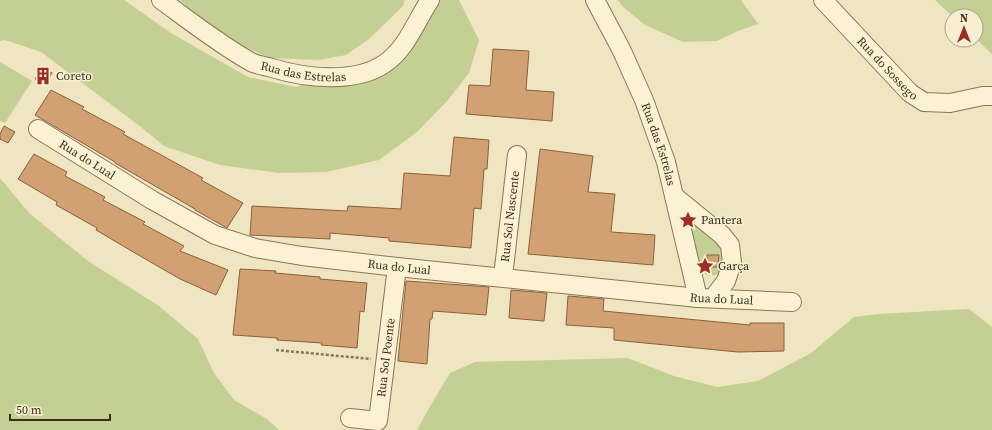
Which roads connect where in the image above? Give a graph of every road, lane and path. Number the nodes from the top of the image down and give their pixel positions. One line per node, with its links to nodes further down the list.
1 (160, 0): 2 (street, Rua das Estrelas)
2 (430, 0)
3 (595, 0): 8 (street, Rua das Estrelas)
4 (823, 0): 5 (street, Rua do Sossego)
5 (992, 96)
6 (38, 129): 9 (street, Rua do Lual)
7 (516, 155): 10 (street, Rua Sol Nascente)
8 (674, 196): 11 (street, Rua das Estrelas); 11 (street)
9 (397, 266): 10 (street, Rua do Lual); 14 (street, Rua Sol Poente)
10 (503, 277): 11 (street, Rua do Lual)
11 (706, 298): 12 (street, Rua do Lual)
12 (792, 302)
13 (276, 350): 14 (path)
14 (385, 361): 15 (street, Rua Sol Poente)
15 (350, 418)

